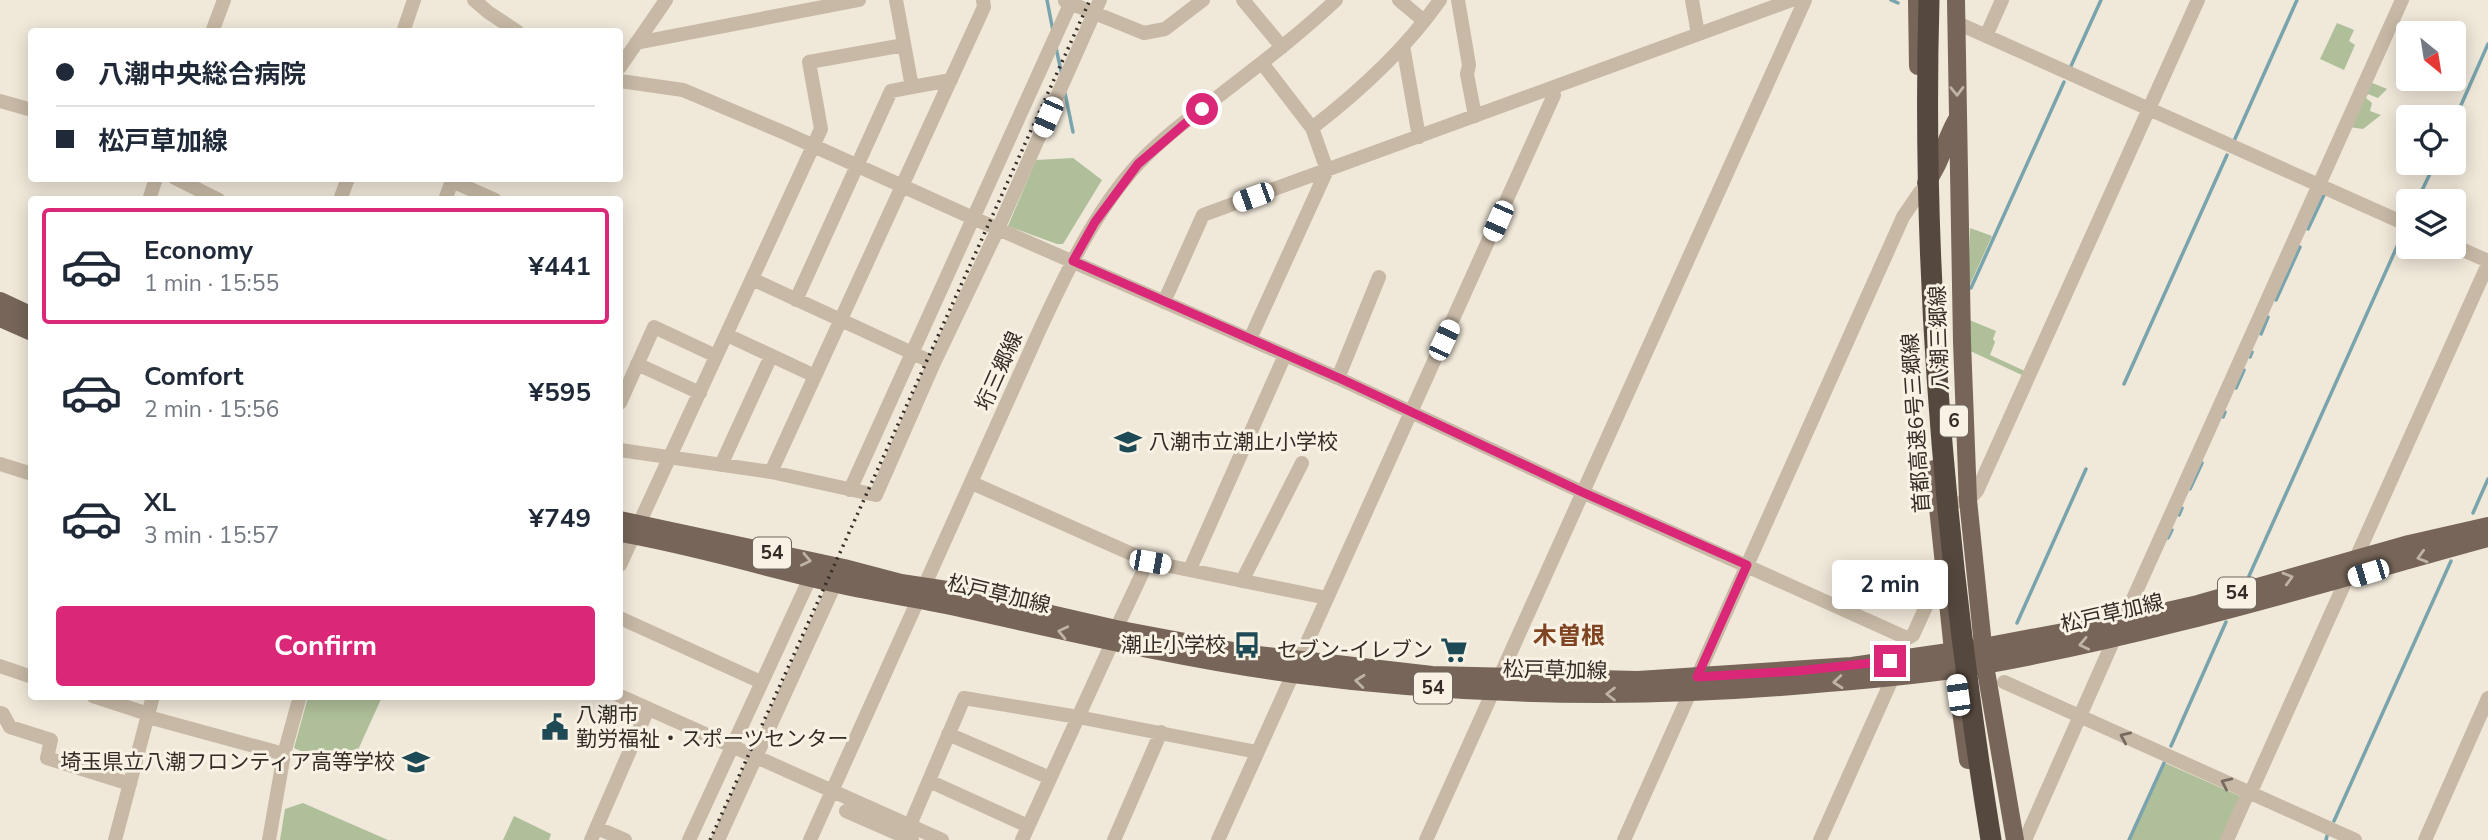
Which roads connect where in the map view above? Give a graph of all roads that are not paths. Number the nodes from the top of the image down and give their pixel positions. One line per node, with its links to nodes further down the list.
1 (223, 0): 29 (street)
2 (414, 0): 30 (street)
3 (666, 0): 34 (street)
4 (859, 0): 25 (street)
5 (896, 0): 35 (street)
6 (983, 0): 40 (street)
7 (1203, 0): 26 (street)
8 (1243, 0): 37 (street)
9 (1336, 0): 37 (street, 垳三郷線)
10 (1399, 0): 27 (street)
11 (1440, 0): 27 (street)
12 (1458, 0): 47 (street)
13 (1692, 0): 32 (street)
14 (1792, 0): 32 (street)
15 (1805, 0): 98 (street)
16 (1917, 0): 58 (main road, 八潮三郷線)
17 (1929, 0): 167 (highway, 首都高速6号三郷線 / 6, bridge)
18 (1942, 0): 168 (highway, 首都高速6号三郷線 / 6)
19 (1956, 0): 28 (main road, 八潮三郷線)
20 (2002, 0): 33 (street)
21 (2198, 0): 46 (street)
22 (2402, 0): 57 (street)
23 (1069, 1): 26 (street); 61 (street)
24 (480, 2): 31 (street)
25 (792, 6): 34 (street)
26 (1097, 6): 63 (street)
27 (1424, 21): 36 (street)
28 (1955, 22): 33 (street); 48 (main road, 八潮三郷線, one-way to 48)
29 (213, 28)
30 (404, 28)
31 (511, 28)
32 (1698, 34): 43 (street)
33 (1986, 36): 46 (street)
34 (636, 43): 38 (street)
35 (904, 45): 42 (street); 51 (street)
36 (1403, 46): 49 (street); 50 (street)
37 (1282, 47): 39 (street, 垳三郷線)
38 (623, 62)
39 (1262, 63): 49 (street); 65 (street, 垳三郷線)
40 (951, 80): 42 (street); 56 (street)
41 (623, 81): 51 (street)
42 (912, 87): 52 (street)
43 (1551, 88): 47 (street); 88 (street)
44 (0, 101): 45 (street)
45 (28, 109)
46 (2149, 110): 57 (street); 99 (street)
47 (1475, 117): 50 (street)
48 (1957, 117): 58 (main road); 99 (main road, 八潮三郷線)
49 (1312, 128): 53 (street)
50 (1419, 137): 53 (street)
51 (814, 147): 52 (street); 68 (street)
52 (857, 167): 56 (street); 69 (street)
53 (1327, 170): 71 (street); 77 (street)
54 (184, 182): 59 (street)
55 (457, 182): 60 (street)
56 (901, 186): 61 (street); 74 (street)
57 (2320, 186): 62 (street); 117 (street)
58 (1920, 191): 100 (main road, 八潮三郷線); 107 (street)
59 (211, 196)
60 (487, 196)
61 (973, 218): 63 (street); 78 (street)
62 (2396, 220)
63 (998, 229): 65 (street); 83 (street)
64 (2466, 252): 66 (street)
65 (1073, 261): 71 (street); 96 (street, 垳三郷線)
66 (2488, 262): 105 (street)
67 (1379, 277): 85 (street)
68 (752, 279): 69 (street); 76 (street)
69 (796, 300): 74 (street)
70 (0, 301): 72 (main road)
71 (1164, 302): 77 (street)
72 (28, 314)
73 (0, 318): 75 (main road)
74 (841, 319): 78 (street); 84 (street)
75 (28, 330)
76 (727, 335): 80 (street); 81 (street)
77 (1250, 339): 79 (street)
78 (912, 352): 83 (street); 97 (street)
79 (1285, 355): 85 (street); 108 (street)
80 (716, 356): 82 (street); 86 (street)
81 (771, 356): 84 (street); 93 (street)
82 (638, 363): 86 (street); 87 (street)
83 (934, 363): 97 (street)
84 (815, 376): 94 (street)
85 (1339, 378): 88 (street)
86 (700, 393): 90 (street)
87 (623, 396)
88 (1412, 411): 98 (street); 115 (street)
89 (623, 450): 90 (street)
90 (670, 457): 93 (street); 102 (street)
91 (1302, 463): 112 (street)
92 (0, 464): 95 (street)
93 (721, 465): 94 (street)
94 (771, 472): 97 (street)
95 (28, 473)
96 (972, 483): 106 (street); 114 (street, 垳三郷線)
97 (850, 489)
98 (1582, 492): 107 (street); 126 (street)
99 (1968, 500): 100 (street); 119 (main road, 八潮三郷線)
100 (1937, 508): 109 (main road, 八潮三郷線)
101 (2488, 526): 105 (main road, 松戸草加線 / 54)
102 (630, 531): 104 (street); 110 (main road, 松戸草加線 / 54); 114 (main road, 松戸草加線 / 54, one-way to 114)
103 (2488, 538): 111 (main road, 松戸草加線 / 54, one-way to 111)
104 (623, 555)
105 (2354, 560): 111 (street); 117 (main road, 松戸草加線 / 54, one-way to 105)
106 (1148, 561): 108 (street); 118 (street)
107 (1747, 565): 109 (street); 127 (street)
108 (1190, 569): 112 (street)
109 (1943, 569): 119 (main road, 八潮三郷線)
110 (810, 578): 113 (main road, 松戸草加線 / 54); 124 (street)
111 (2345, 580): 117 (main road, 松戸草加線 / 54); 148 (street)
112 (1242, 581): 115 (street)
113 (835, 584): 114 (main road, 松戸草加線 / 54); 143 (street)
114 (921, 593): 118 (main road, 松戸草加線 / 54); 147 (street, 垳三郷線)
115 (1327, 598): 121 (street)
116 (623, 619): 124 (street)
117 (2119, 629): 119 (main road, 松戸草加線 / 54); 136 (street)
118 (1114, 636): 121 (main road, 松戸草加線 / 54); 137 (street)
119 (1970, 658): 123 (main road, 松戸草加線 / 54); 127 (main road, 松戸草加線 / 54); 166 (main road, 八潮三郷線); 169 (main road, 八潮三郷線)
120 (0, 666): 122 (street)
121 (1296, 667): 126 (main road, 松戸草加線 / 54); 141 (street)
122 (28, 676)
123 (1893, 677): 127 (main road, 松戸草加線 / 54, one-way to 127); 165 (street)
124 (761, 682): 140 (street)
125 (2004, 682): 136 (street)
126 (1496, 684): 127 (main road, 松戸草加線 / 54); 163 (street)
127 (1694, 685): 164 (street)
128 (623, 697): 133 (street)
129 (2488, 698): 173 (street)
130 (104, 700): 135 (street)
131 (152, 700): 135 (street)
132 (299, 700): 142 (street)
133 (648, 709): 140 (street); 152 (street)
134 (0, 713): 146 (street)
135 (148, 716): 142 (street); 146 (street)
136 (2080, 716): 148 (street, one-way to 136); 170 (street)
137 (1078, 717): 138 (street); 139 (street); 144 (street)
138 (1161, 732): 141 (street); 161 (street)
139 (948, 734): 144 (street); 145 (street)
140 (733, 748): 143 (street); 156 (street)
141 (1257, 752): 162 (street)
142 (284, 754): 154 (street)
143 (756, 756): 147 (street); 157 (street)
144 (1050, 778): 150 (street)
145 (929, 781): 150 (street); 151 (street)
146 (130, 784): 153 (street)
147 (831, 791): 151 (street); 158 (street, 垳三郷線)
148 (2249, 793): 171 (street); 172 (street)
149 (846, 811): 151 (street)
150 (1028, 826): 160 (street)
151 (911, 833): 159 (street)
152 (594, 834): 155 (street)
153 (115, 840)
154 (269, 840)
155 (625, 840)
156 (689, 840)
157 (718, 840)
158 (810, 840)
159 (942, 840)
160 (1022, 840)
161 (1114, 840)
162 (1218, 840)
163 (1426, 840)
164 (1624, 840)
165 (1820, 840)
166 (1981, 840)
167 (1990, 840)
168 (2005, 840)
169 (2015, 840)
170 (2025, 840)
171 (2227, 840)
172 (2356, 840)
173 (2425, 840)

